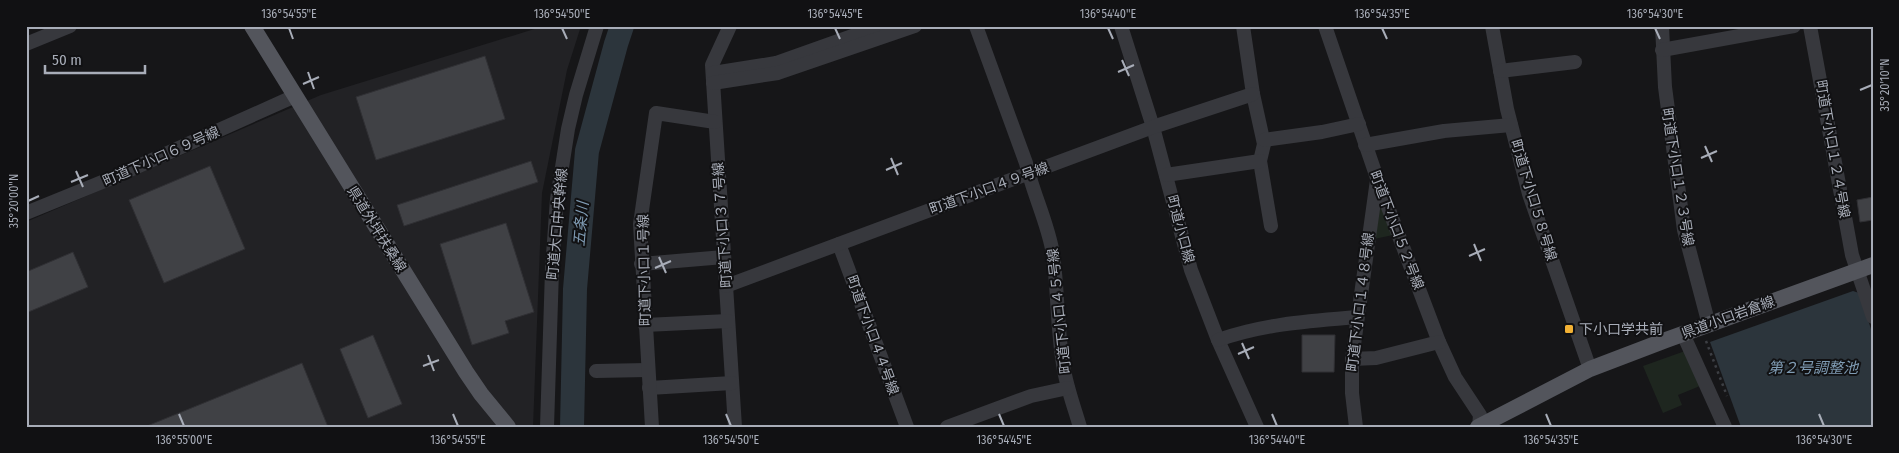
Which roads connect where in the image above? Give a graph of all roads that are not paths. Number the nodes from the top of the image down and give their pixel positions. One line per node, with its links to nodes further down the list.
1 (70, 26): 15 (street)
2 (252, 26): 21 (main road, 県道外坪扶桑線)
3 (597, 26): 56 (street, 町道大口中央幹線)
4 (730, 26): 19 (street, 町道下小口３７号線)
5 (880, 26): 19 (street)
6 (915, 26): 19 (street)
7 (976, 26): 29 (street, 町道下小口４５号線)
8 (1121, 26): 25 (street, 町道小口線)
9 (1243, 26): 20 (street)
10 (1325, 26): 23 (street, 町道下小口５２号線)
11 (1492, 26): 18 (street, 町道下小口５８号線)
12 (1662, 26): 16 (street, 町道下小口１２３号線)
13 (1794, 26): 16 (street)
14 (1810, 26): 37 (street, 町道下小口１２４号線)
15 (26, 44)
16 (1662, 50): 43 (street, 町道下小口１２３号線)
17 (1574, 62): 18 (street)
18 (1500, 71): 24 (street, 町道下小口５８号線)
19 (713, 78): 22 (street, 町道下小口３７号線)
20 (1253, 94): 25 (street, 町道下小口４９号線); 26 (street)
21 (295, 96): 32 (street, 町道下小口６９号線); 55 (main road, 県道外坪扶桑線)
22 (715, 122): 35 (street, 町道下小口３７号線); 36 (street, 町道下小口１号線)
23 (1359, 124): 26 (street); 27 (street, 町道下小口５２号線)
24 (1511, 125): 27 (street); 48 (street, 町道下小口５８号線)
25 (1153, 128): 29 (street, 町道下小口４９号線); 30 (street, 町道小口線)
26 (1264, 140): 28 (street)
27 (1366, 144): 31 (street, 町道下小口５２号線)
28 (1260, 161): 30 (street); 33 (street)
29 (1028, 173): 34 (street, 町道下小口４９号線); 53 (street, 町道下小口４５号線)
30 (1166, 175): 45 (street, 町道小口線)
31 (1377, 178): 39 (street, 町道下小口１４８号線); 46 (street, 町道下小口５２号線)
32 (26, 213)
33 (1271, 226)
34 (839, 244): 38 (street, 町道下小口４９号線); 59 (street, 町道下小口４４号線)
35 (724, 257): 36 (street); 38 (street, 町道下小口３７号線)
36 (641, 264): 42 (street, 町道下小口１号線)
37 (1865, 268): 40 (street, 町道下小口１２４号線); 43 (main road, 県道小口岩倉線)
38 (726, 286): 41 (street, 町道下小口３７号線)
39 (1357, 317): 45 (street); 47 (street, 町道下小口１４８号線)
40 (1873, 318)
41 (728, 321): 42 (street); 51 (street, 町道下小口３７号線)
42 (645, 325): 49 (street, 町道下小口１号線)
43 (1705, 326): 44 (main road, 県道小口岩倉線)
44 (1683, 334): 48 (main road, 県道小口岩倉線); 64 (street)
45 (1218, 340): 62 (street, 町道小口線)
46 (1439, 342): 47 (street); 54 (street, 町道下小口５２号線)
47 (1352, 359): 63 (street, 町道下小口１４８号線)
48 (1590, 369): 54 (main road, 県道小口岩倉線)
49 (647, 370): 50 (street); 52 (street, 町道下小口１号線)
50 (596, 371)
51 (732, 383): 52 (street); 58 (street, 町道下小口３７号線)
52 (649, 388): 57 (street, 町道下小口１号線)
53 (1068, 388): 60 (street); 61 (street, 町道下小口４５号線)
54 (1479, 426)
55 (508, 427)
56 (547, 427)
57 (652, 427)
58 (735, 427)
59 (907, 427)
60 (947, 427)
61 (1080, 427)
62 (1257, 427)
63 (1356, 427)
64 (1725, 427)

